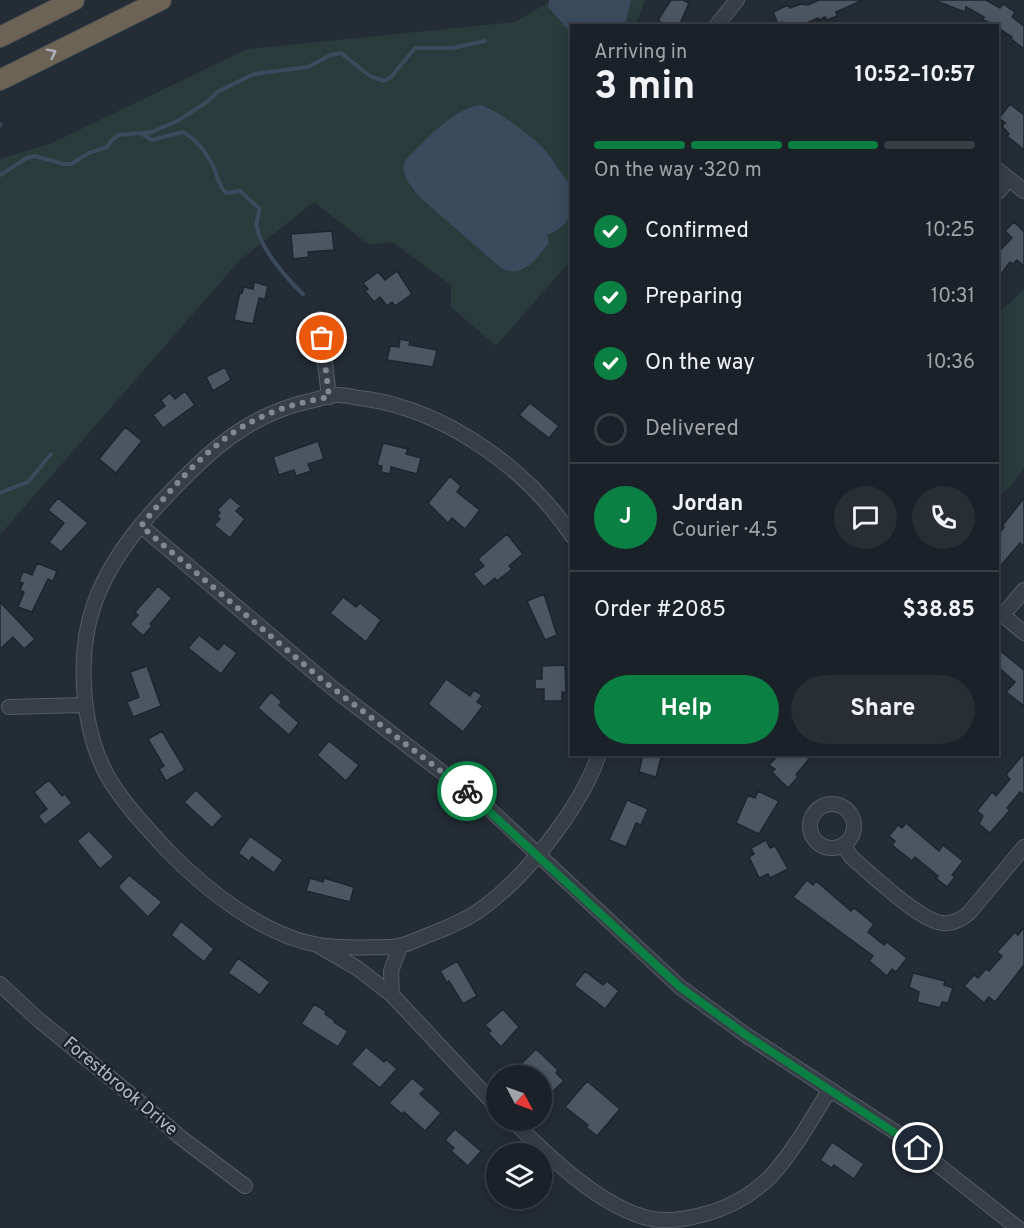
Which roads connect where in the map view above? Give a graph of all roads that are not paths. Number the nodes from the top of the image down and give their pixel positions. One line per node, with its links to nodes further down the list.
1 (74, 0): 5 (highway)
2 (161, 0): 6 (highway, one-way to 2)
3 (737, 0): 4 (street)
4 (718, 24)
5 (0, 37)
6 (0, 80)
7 (1003, 174): 8 (street)
8 (1024, 191)
9 (320, 319): 10 (street)
10 (329, 397): 11 (street); 12 (street)
11 (141, 526): 16 (street); 21 (street)
12 (570, 533)
13 (1024, 590): 14 (street)
14 (1000, 613): 15 (street)
15 (1024, 633)
16 (85, 705): 17 (street); 22 (street)
17 (9, 707)
18 (598, 756): 21 (street)
19 (844, 845): 20 (street)
20 (1024, 847)
21 (537, 854): 23 (street); 26 (street)
22 (317, 945): 23 (street); 25 (street)
23 (400, 947): 25 (street)
24 (0, 984): 29 (street, Forestbrook Drive)
25 (392, 995): 27 (street)
26 (830, 1089): 30 (street); 31 (street)
27 (486, 1095)
28 (523, 1131): 30 (street)
29 (245, 1186)
30 (681, 1224)
31 (1018, 1228)

